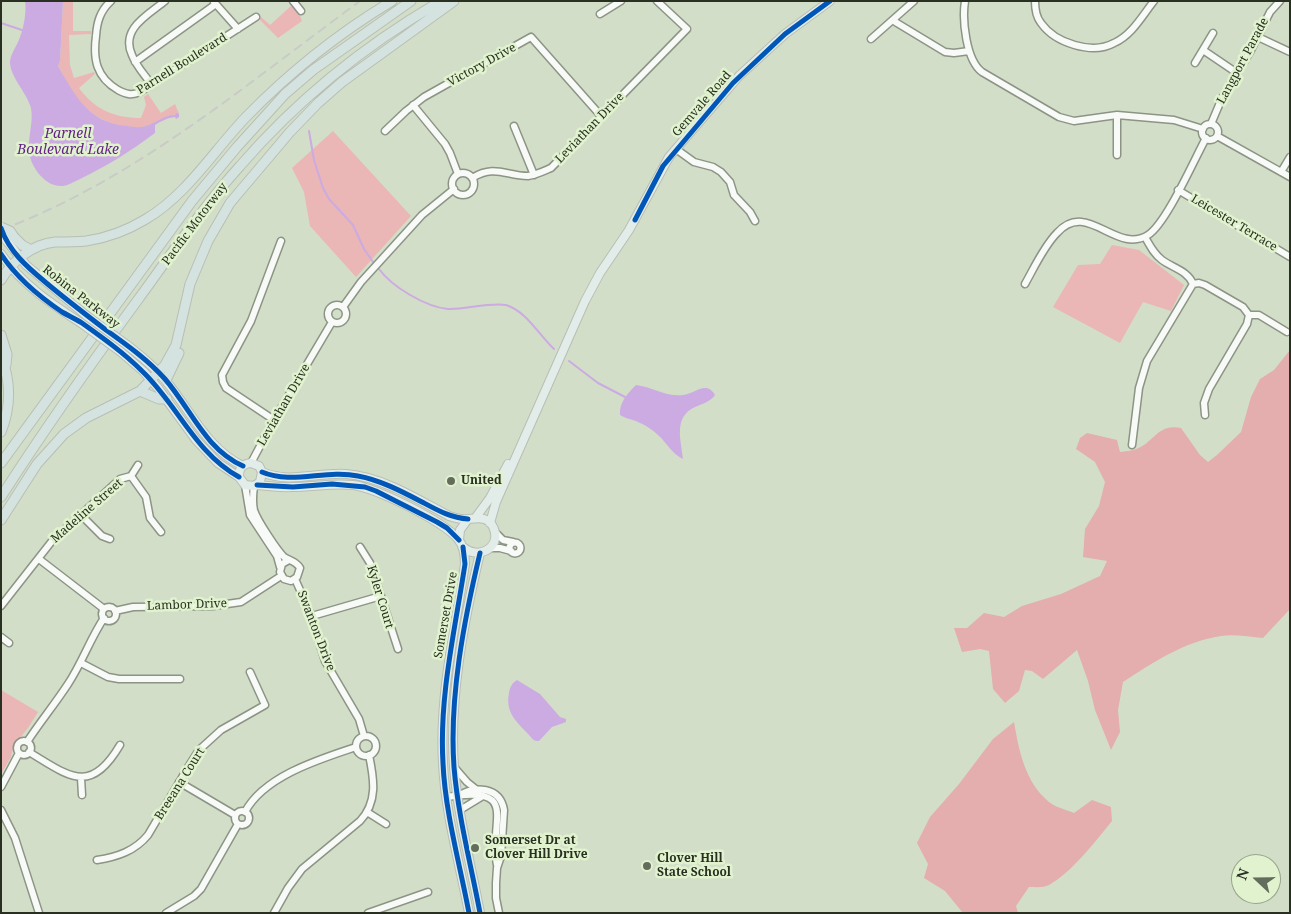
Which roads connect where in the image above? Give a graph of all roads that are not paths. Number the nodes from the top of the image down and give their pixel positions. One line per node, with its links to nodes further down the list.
1 (111, 1): 31 (street, Parnell Boulevard)
2 (166, 1): 28 (street)
3 (293, 1): 17 (street)
4 (392, 1): 56 (highway)
5 (411, 1): 82 (highway, Pacific Motorway)
6 (440, 1): 90 (highway, Pacific Motorway)
7 (454, 1): 66 (highway)
8 (621, 1): 18 (street)
9 (657, 1): 34 (street, Leviathan Drive)
10 (830, 1): 41 (main road, Gemvale Road)
11 (914, 1): 20 (street)
12 (965, 1): 26 (street)
13 (1035, 1): 14 (street)
14 (1154, 1)
15 (1280, 1): 23 (street, Langport Parade)
16 (215, 2): 21 (street); 28 (street)
17 (301, 11)
18 (600, 14)
19 (256, 17): 21 (street, Parnell Boulevard)
20 (893, 20): 24 (street); 26 (street)
21 (238, 29): 31 (street, Parnell Boulevard)
22 (1213, 33): 25 (street)
23 (1258, 36): 27 (street); 30 (street, Langport Parade)
24 (871, 39)
25 (1202, 50): 29 (street); 30 (street)
26 (970, 51): 33 (street)
27 (1290, 52)
28 (135, 62): 31 (street)
29 (1195, 63)
30 (1237, 73): 35 (street, Langport Parade)
31 (151, 84)
32 (413, 105): 34 (street, Victory Drive); 38 (street); 45 (street)
33 (1117, 115): 37 (street); 42 (street)
34 (601, 116): 46 (street, Leviathan Drive)
35 (1211, 124): 37 (street); 39 (street)
36 (514, 126): 46 (street)
37 (1203, 129): 40 (street)
38 (385, 131)
39 (1217, 136): 40 (street); 44 (street)
40 (1206, 138): 50 (street)
41 (676, 149): 51 (street); 80 (main road, Gemvale Road)
42 (1117, 155)
43 (1290, 157): 44 (street)
44 (1281, 172): 47 (street)
45 (458, 174): 48 (street); 49 (street)
46 (534, 174): 48 (street, Leviathan Drive)
47 (1290, 177)
48 (472, 178): 49 (street, Leviathan Drive)
49 (454, 190): 64 (street, Leviathan Drive)
50 (1178, 190): 53 (street); 58 (street, Leicester Terrace)
51 (755, 221)
52 (1, 228): 54 (highway, bridge)
53 (1145, 237): 62 (street); 63 (street)
54 (10, 238): 56 (highway); 59 (main road, Robina Parkway)
55 (281, 242): 78 (street)
56 (31, 250): 59 (highway)
57 (1, 254): 60 (main road, Robina Parkway)
58 (1290, 256)
59 (20, 259): 60 (highway); 72 (main road, Robina Parkway, bridge)
60 (11, 267): 61 (highway); 73 (main road, Robina Parkway, bridge)
61 (1, 280)
62 (1025, 284)
63 (1193, 284): 65 (street); 81 (street)
64 (343, 306): 67 (street, Leviathan Drive); 67 (street, Leviathan Drive)
65 (1249, 315): 68 (street); 77 (street)
66 (183, 319): 72 (highway); 74 (highway)
67 (332, 322): 78 (street, Leviathan Drive)
68 (1287, 332)
69 (1, 334): 71 (highway)
70 (1, 356): 71 (highway)
71 (6, 368): 79 (highway)
72 (159, 373): 73 (highway); 74 (main road)
73 (151, 380): 75 (highway); 76 (main road)
74 (166, 380): 83 (main road)
75 (140, 391): 76 (highway); 93 (highway)
76 (166, 399): 87 (main road)
77 (1205, 415)
78 (274, 420): 83 (street, Leviathan Drive)
79 (1, 432)
80 (525, 436): 92 (main road, Gemvale Road); 94 (main road, Gemvale Road)
81 (1132, 445)
82 (1, 463)
83 (247, 464): 85 (main road); 87 (main road)
84 (138, 465): 86 (street, Madeline Street)
85 (262, 472): 89 (main road); 92 (main road)
86 (131, 476): 91 (street, Madeline Street); 95 (street)
87 (239, 477): 88 (main road)
88 (245, 485): 89 (main road); 106 (street)
89 (255, 486): 99 (main road); 105 (street)
90 (1, 497)
91 (81, 515): 97 (street); 104 (street, Madeline Street)
92 (472, 518): 94 (main road); 99 (main road, Somerset Drive)
93 (1, 520)
94 (490, 523): 96 (main road)
95 (161, 532)
96 (495, 532): 98 (street); 101 (main road)
97 (110, 539)
98 (513, 542): 102 (street); 102 (street)
99 (461, 544): 103 (main road); 136 (main road, Somerset Drive)
100 (360, 547): 109 (street, Kyler Court)
101 (490, 548): 102 (street); 103 (main road)
102 (511, 551)
103 (480, 553): 128 (main road, Somerset Drive)
104 (39, 559): 110 (street, Madeline Street); 111 (street)
105 (289, 560): 106 (street); 108 (street)
106 (280, 567): 107 (street)
107 (281, 576): 108 (street); 112 (street, Lambor Drive)
108 (295, 580): 113 (street, Swanton Drive)
109 (381, 596): 113 (street); 117 (street, Kyler Court)
110 (1, 606)
111 (104, 610): 112 (street, Lambor Drive); 114 (street, Lambor Drive)
112 (115, 610): 114 (street, Lambor Drive)
113 (312, 616): 121 (street, Swanton Drive)
114 (104, 618): 118 (street, Lambor Drive)
115 (1, 637): 116 (street)
116 (9, 643)
117 (398, 649)
118 (81, 663): 120 (street); 122 (street, Lambor Drive)
119 (250, 672): 130 (street, Breeana Court)
120 (180, 679)
121 (364, 736): 124 (street); 127 (street, Swanton Drive)
122 (27, 742): 125 (street); 126 (street, Lambor Drive)
123 (120, 745): 129 (street)
124 (356, 747): 127 (street); 139 (street)
125 (29, 752): 126 (street); 129 (street)
126 (20, 753): 131 (street, Lambor Drive)
127 (369, 755): 140 (street, Swanton Drive)
128 (454, 767): 132 (street); 135 (main road, Somerset Drive)
129 (81, 778): 133 (street)
130 (179, 782): 141 (street); 144 (street, Breeana Court)
131 (1, 787)
132 (476, 790): 135 (street); 145 (street)
133 (82, 795)
134 (484, 795): 135 (street); 138 (street); 145 (street)
135 (458, 796): 136 (street); 138 (main road, Somerset Drive)
136 (447, 798): 151 (main road, Somerset Drive)
137 (1, 810): 147 (street)
138 (460, 810): 152 (main road, Somerset Drive)
139 (245, 812): 141 (street); 142 (street)
140 (368, 812): 143 (street); 149 (street)
141 (235, 815): 142 (street)
142 (238, 824): 148 (street)
143 (386, 824)
144 (97, 860)
145 (497, 868): 153 (street)
146 (428, 892): 150 (street)
147 (39, 913)
148 (166, 913)
149 (274, 913)
150 (368, 913)
151 (469, 913)
152 (480, 913)
153 (499, 913)

